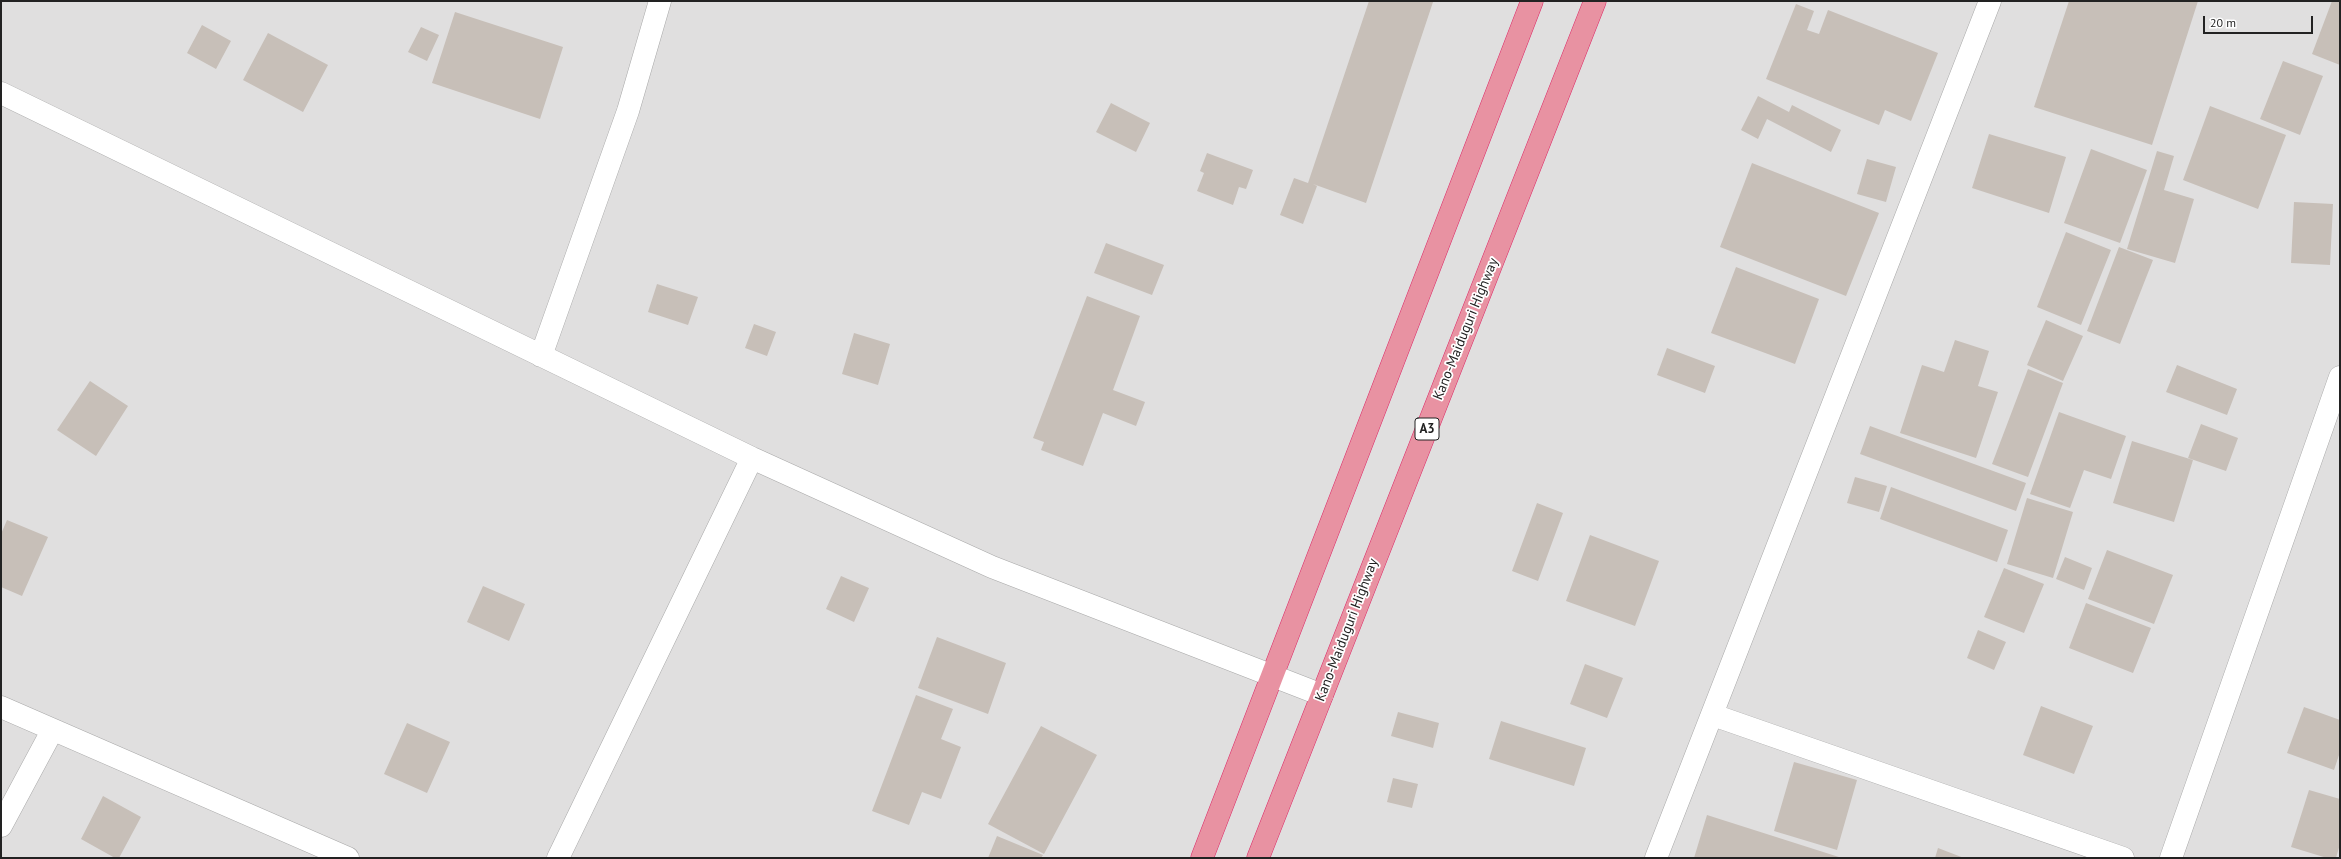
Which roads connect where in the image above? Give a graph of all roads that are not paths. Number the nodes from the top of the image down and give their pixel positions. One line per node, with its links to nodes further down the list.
1 (660, 1): 6 (street)
2 (1532, 1): 9 (highway)
3 (1595, 1): 10 (highway, Kano-Maiduguri Highway / A3)
4 (1990, 1): 12 (street)
5 (1, 93): 6 (street)
6 (541, 356): 8 (street)
7 (2340, 377): 21 (street)
8 (752, 458): 9 (street); 16 (street)
9 (1273, 674): 10 (street); 17 (highway)
10 (1322, 695): 18 (highway, Kano-Maiduguri Highway / A3)
11 (1, 707): 13 (street)
12 (1713, 715): 19 (street); 20 (street)
13 (52, 731): 14 (street); 15 (street)
14 (1, 826)
15 (348, 858)
16 (558, 858)
17 (1202, 858)
18 (1258, 858)
19 (1656, 858)
20 (2123, 858)
21 (2171, 858)

